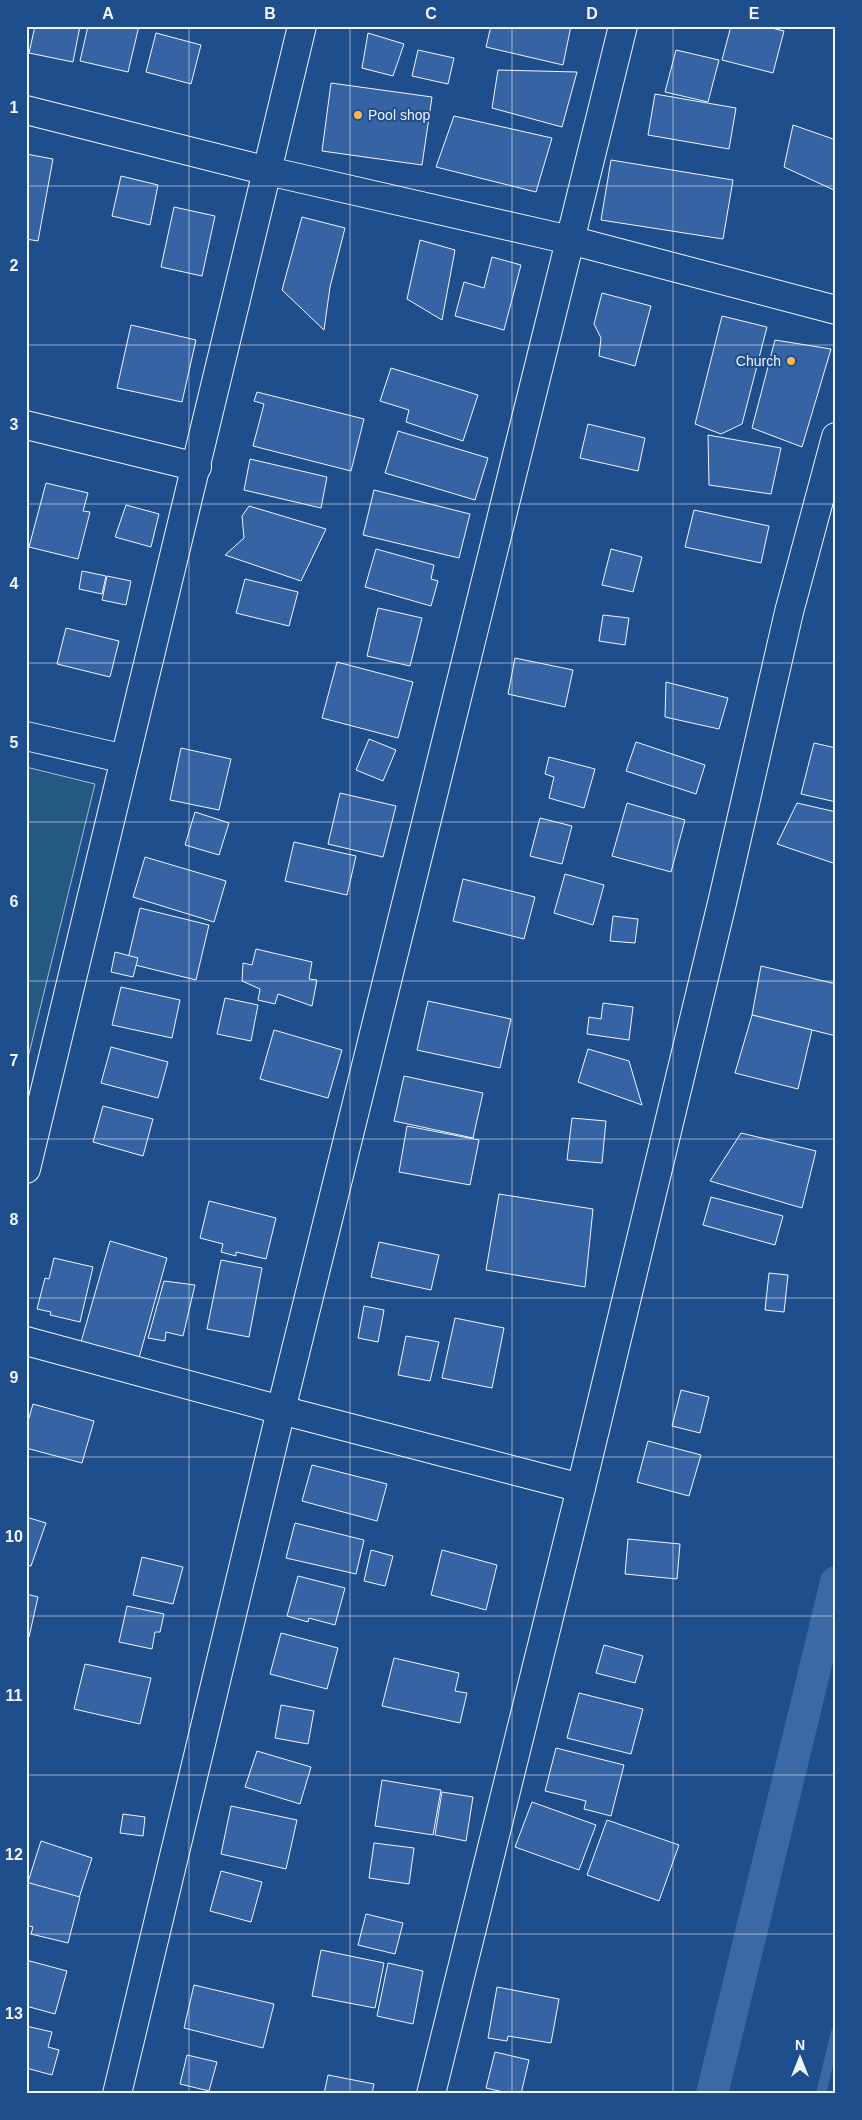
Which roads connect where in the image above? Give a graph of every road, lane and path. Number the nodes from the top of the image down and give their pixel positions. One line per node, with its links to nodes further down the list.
1 (302, 26): 4 (street)
2 (623, 26): 5 (street)
3 (26, 110): 4 (street)
4 (268, 171): 5 (street); 9 (street)
5 (570, 240): 6 (street); 14 (street)
6 (836, 310)
7 (26, 425): 9 (street)
8 (836, 437): 15 (street)
9 (197, 467): 11 (street)
10 (26, 736): 11 (street)
11 (125, 759): 12 (street)
12 (26, 1169)
13 (26, 1341): 14 (street)
14 (281, 1410): 15 (street); 16 (street)
15 (581, 1488): 17 (street)
16 (117, 2094)
17 (431, 2094)

